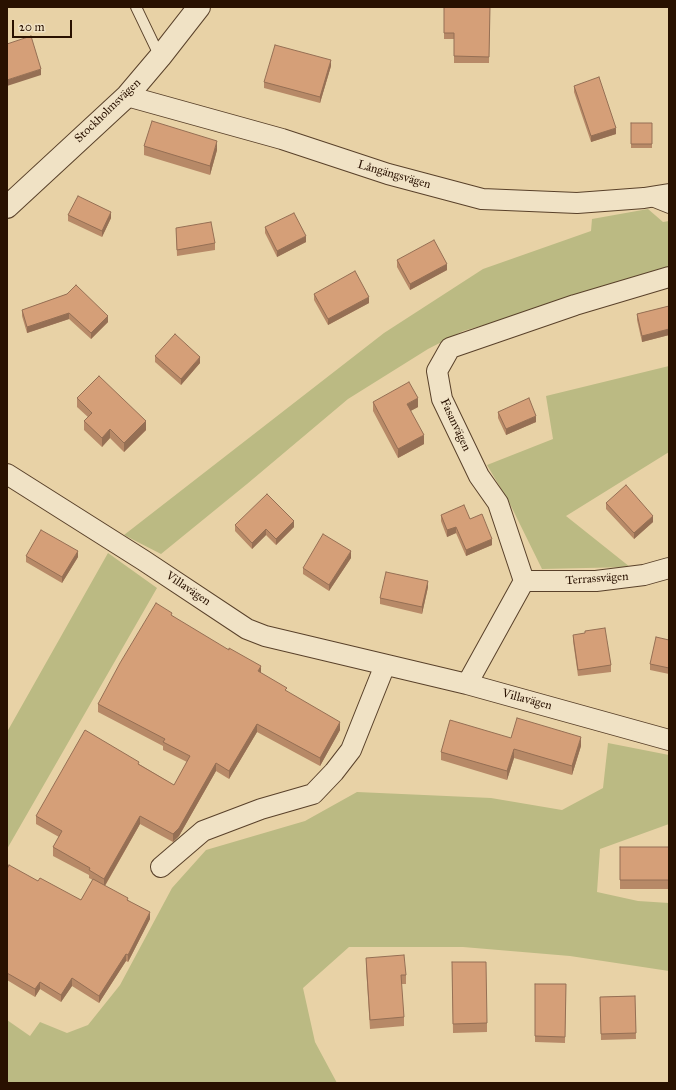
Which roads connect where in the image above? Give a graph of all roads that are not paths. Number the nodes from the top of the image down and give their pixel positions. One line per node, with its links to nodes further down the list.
1 (136, 7): 3 (lane)
2 (199, 7): 3 (street, Stockholmsvägen)
3 (160, 58): 4 (street, Stockholmsvägen)
4 (127, 96): 6 (street, Långängsvägen); 7 (street, Stockholmsvägen)
5 (669, 194): 6 (street, Långängsvägen)
6 (644, 198): 8 (lane)
7 (7, 206)
8 (669, 208)
9 (669, 277): 12 (street, Fasanvägen)
10 (7, 474): 13 (street, Villavägen)
11 (669, 568): 12 (street, Terrassvägen)
12 (524, 581): 14 (street)
13 (385, 665): 14 (street, Villavägen); 16 (street)
14 (467, 684): 15 (street, Villavägen)
15 (669, 740)
16 (162, 867)

